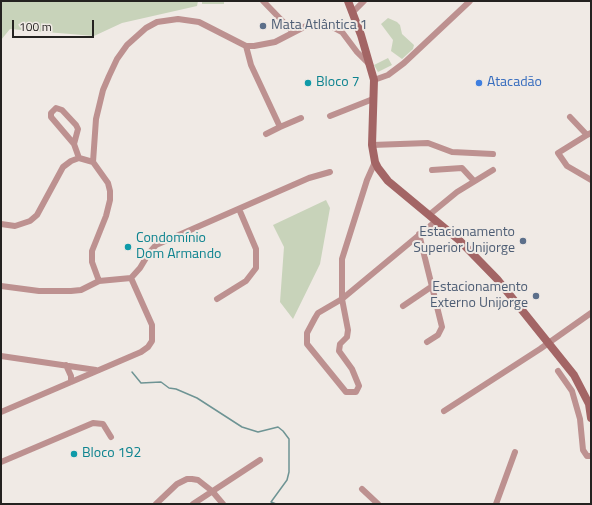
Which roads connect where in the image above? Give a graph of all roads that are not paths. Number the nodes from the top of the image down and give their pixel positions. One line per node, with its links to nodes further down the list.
1 (262, 1): 6 (street)
2 (348, 1): 5 (main road)
3 (364, 1): 5 (street)
4 (470, 1): 9 (street)
5 (352, 13): 8 (main road)
6 (293, 32): 7 (street); 8 (street)
7 (246, 46): 14 (street); 21 (street)
8 (371, 66): 9 (main road)
9 (374, 80): 10 (main road)
10 (373, 99): 11 (street); 18 (main road)
11 (330, 116)
12 (570, 117): 16 (street)
13 (300, 118): 14 (street)
14 (280, 127): 15 (street)
15 (266, 134)
16 (589, 134): 26 (street)
17 (74, 144): 17 (street); 20 (street)
18 (372, 145): 19 (street); 22 (main road)
19 (493, 154)
20 (79, 158): 21 (street); 31 (street)
21 (93, 162): 34 (street)
22 (375, 162): 29 (main road); 38 (street)
23 (432, 170): 27 (street)
24 (493, 170): 27 (street)
25 (330, 172): 28 (street)
26 (591, 180)
27 (474, 181): 29 (street)
28 (239, 209): 33 (street); 37 (street)
29 (429, 215): 30 (main road)
30 (436, 221): 32 (street); 42 (main road)
31 (1, 224)
32 (420, 234): 36 (street); 38 (street)
33 (131, 278): 34 (street); 45 (street)
34 (99, 281): 35 (street)
35 (1, 286)
36 (431, 287): 39 (street); 41 (street)
37 (217, 299)
38 (342, 299): 38 (street)
39 (402, 306)
40 (591, 313): 42 (street)
41 (427, 342)
42 (549, 343): 48 (street); 50 (main road)
43 (1, 356): 44 (street)
44 (66, 365): 45 (street); 47 (street)
45 (97, 370): 47 (street)
46 (558, 371): 53 (street)
47 (71, 382): 49 (street)
48 (444, 411)
49 (1, 412)
50 (591, 418)
51 (111, 437): 55 (street)
52 (515, 452): 62 (street)
53 (591, 456)
54 (260, 460): 57 (street)
55 (1, 462)
56 (362, 489): 61 (street)
57 (212, 491): 58 (street); 59 (street); 60 (street)
58 (156, 504)
59 (193, 504)
60 (223, 504)
61 (378, 504)
62 (496, 504)

